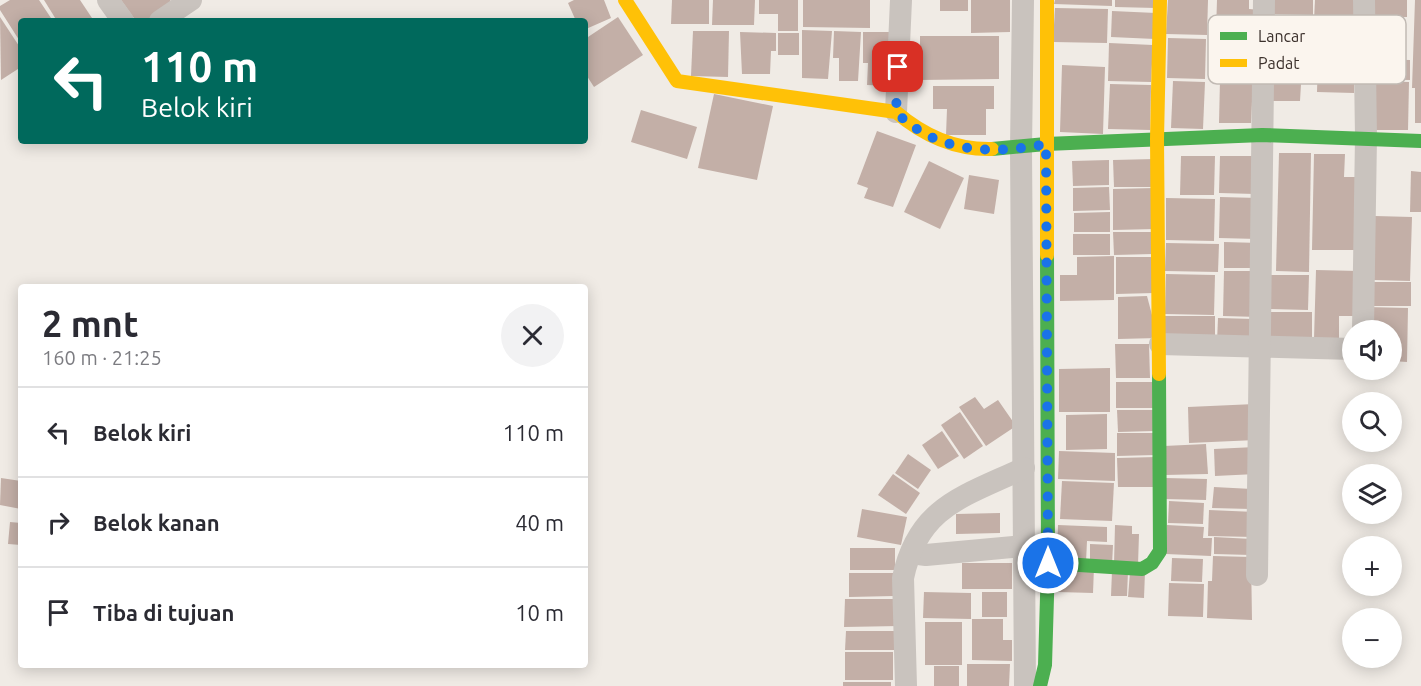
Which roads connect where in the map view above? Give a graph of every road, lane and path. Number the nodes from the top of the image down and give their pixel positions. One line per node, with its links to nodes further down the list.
1 (108, 0): 12 (street)
2 (191, 0): 13 (street)
3 (625, 0): 16 (street)
4 (901, 0): 16 (street)
5 (1023, 0): 22 (street)
6 (1047, 0): 21 (street)
7 (1160, 0): 19 (street)
8 (1264, 0): 10 (street)
9 (1364, 0): 11 (street)
10 (1264, 15)
11 (1364, 15)
12 (121, 18)
13 (164, 18)
14 (1263, 84): 17 (street)
15 (1365, 84): 18 (street)
16 (896, 112): 22 (street)
17 (1262, 135): 18 (street); 19 (street); 25 (street)
18 (1366, 137): 20 (street); 23 (street)
19 (1157, 140): 21 (street); 24 (street)
20 (1421, 141)
21 (1046, 144): 22 (street); 30 (street)
22 (1021, 149): 27 (street)
23 (1363, 320)
24 (1160, 344): 25 (street); 30 (street)
25 (1262, 345): 26 (street); 31 (street)
26 (1342, 349)
27 (1024, 468): 28 (street); 29 (street)
28 (1023, 546): 29 (street); 33 (street)
29 (911, 553): 32 (street)
30 (1048, 563): 34 (street)
31 (1257, 575)
32 (906, 686)
33 (1025, 686)
34 (1041, 686)

